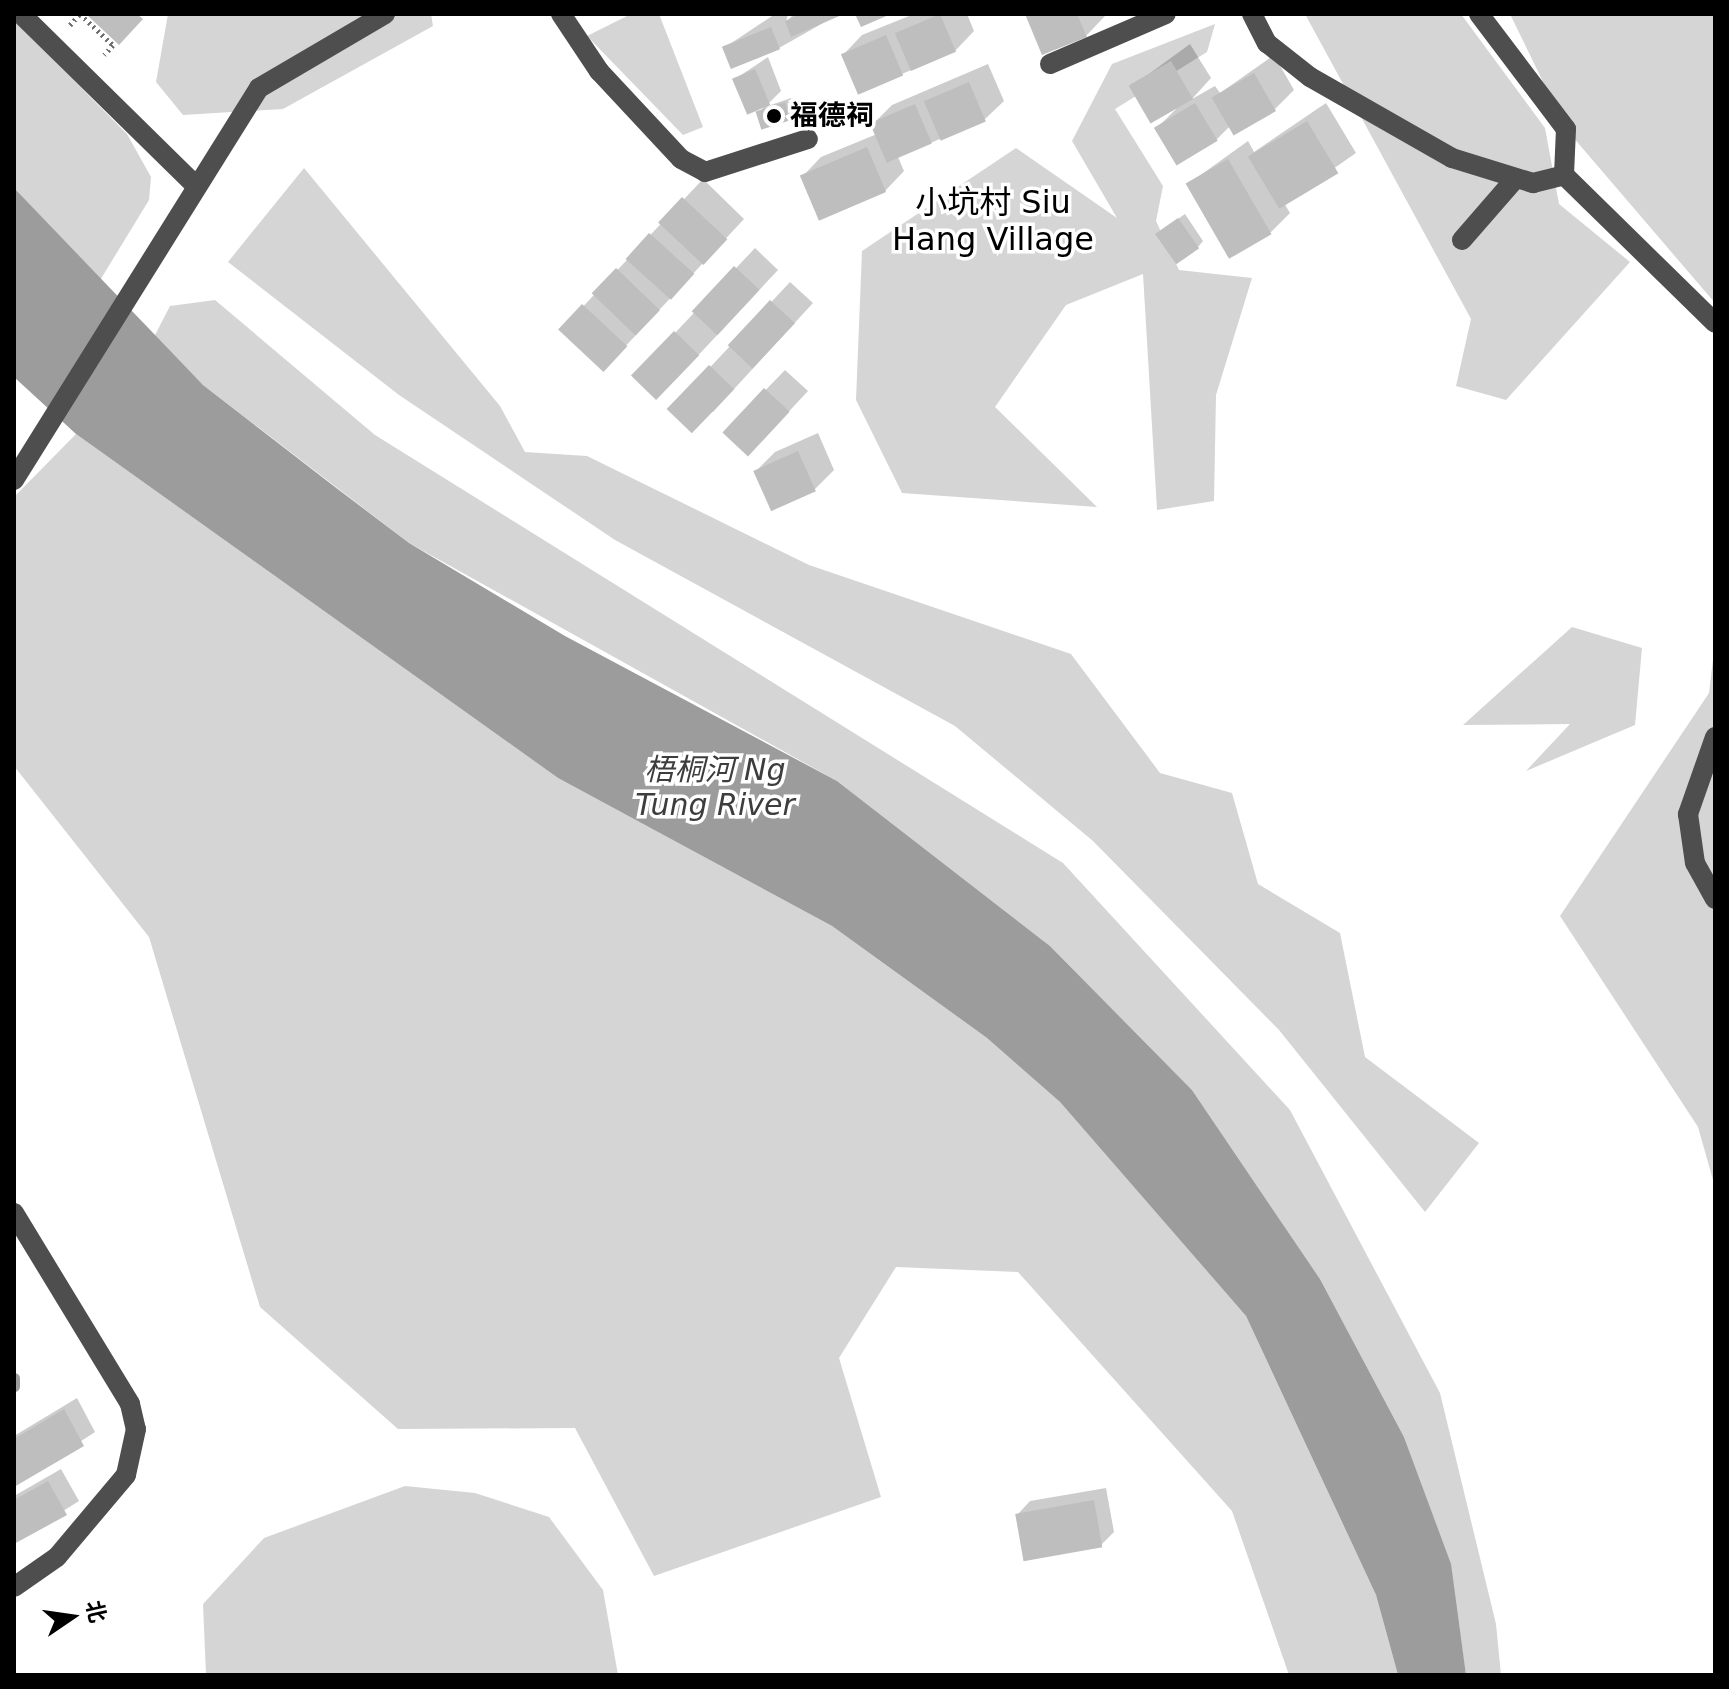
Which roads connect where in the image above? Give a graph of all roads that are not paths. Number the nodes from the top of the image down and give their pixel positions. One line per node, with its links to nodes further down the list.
1 (21, 14): 11 (street)
2 (385, 14): 11 (street)
3 (561, 14): 8 (street)
4 (1166, 14): 7 (street)
5 (1252, 14): 10 (street)
6 (1479, 14): 9 (street)
7 (1050, 64)
8 (808, 139)
9 (1564, 175): 10 (street); 13 (street)
10 (1515, 179): 12 (street)
11 (193, 183): 14 (street)
12 (1462, 240)
13 (1715, 323)
14 (14, 480)
15 (1715, 737): 16 (street)
16 (1715, 899)
17 (14, 1213): 18 (street)
18 (14, 1587)

